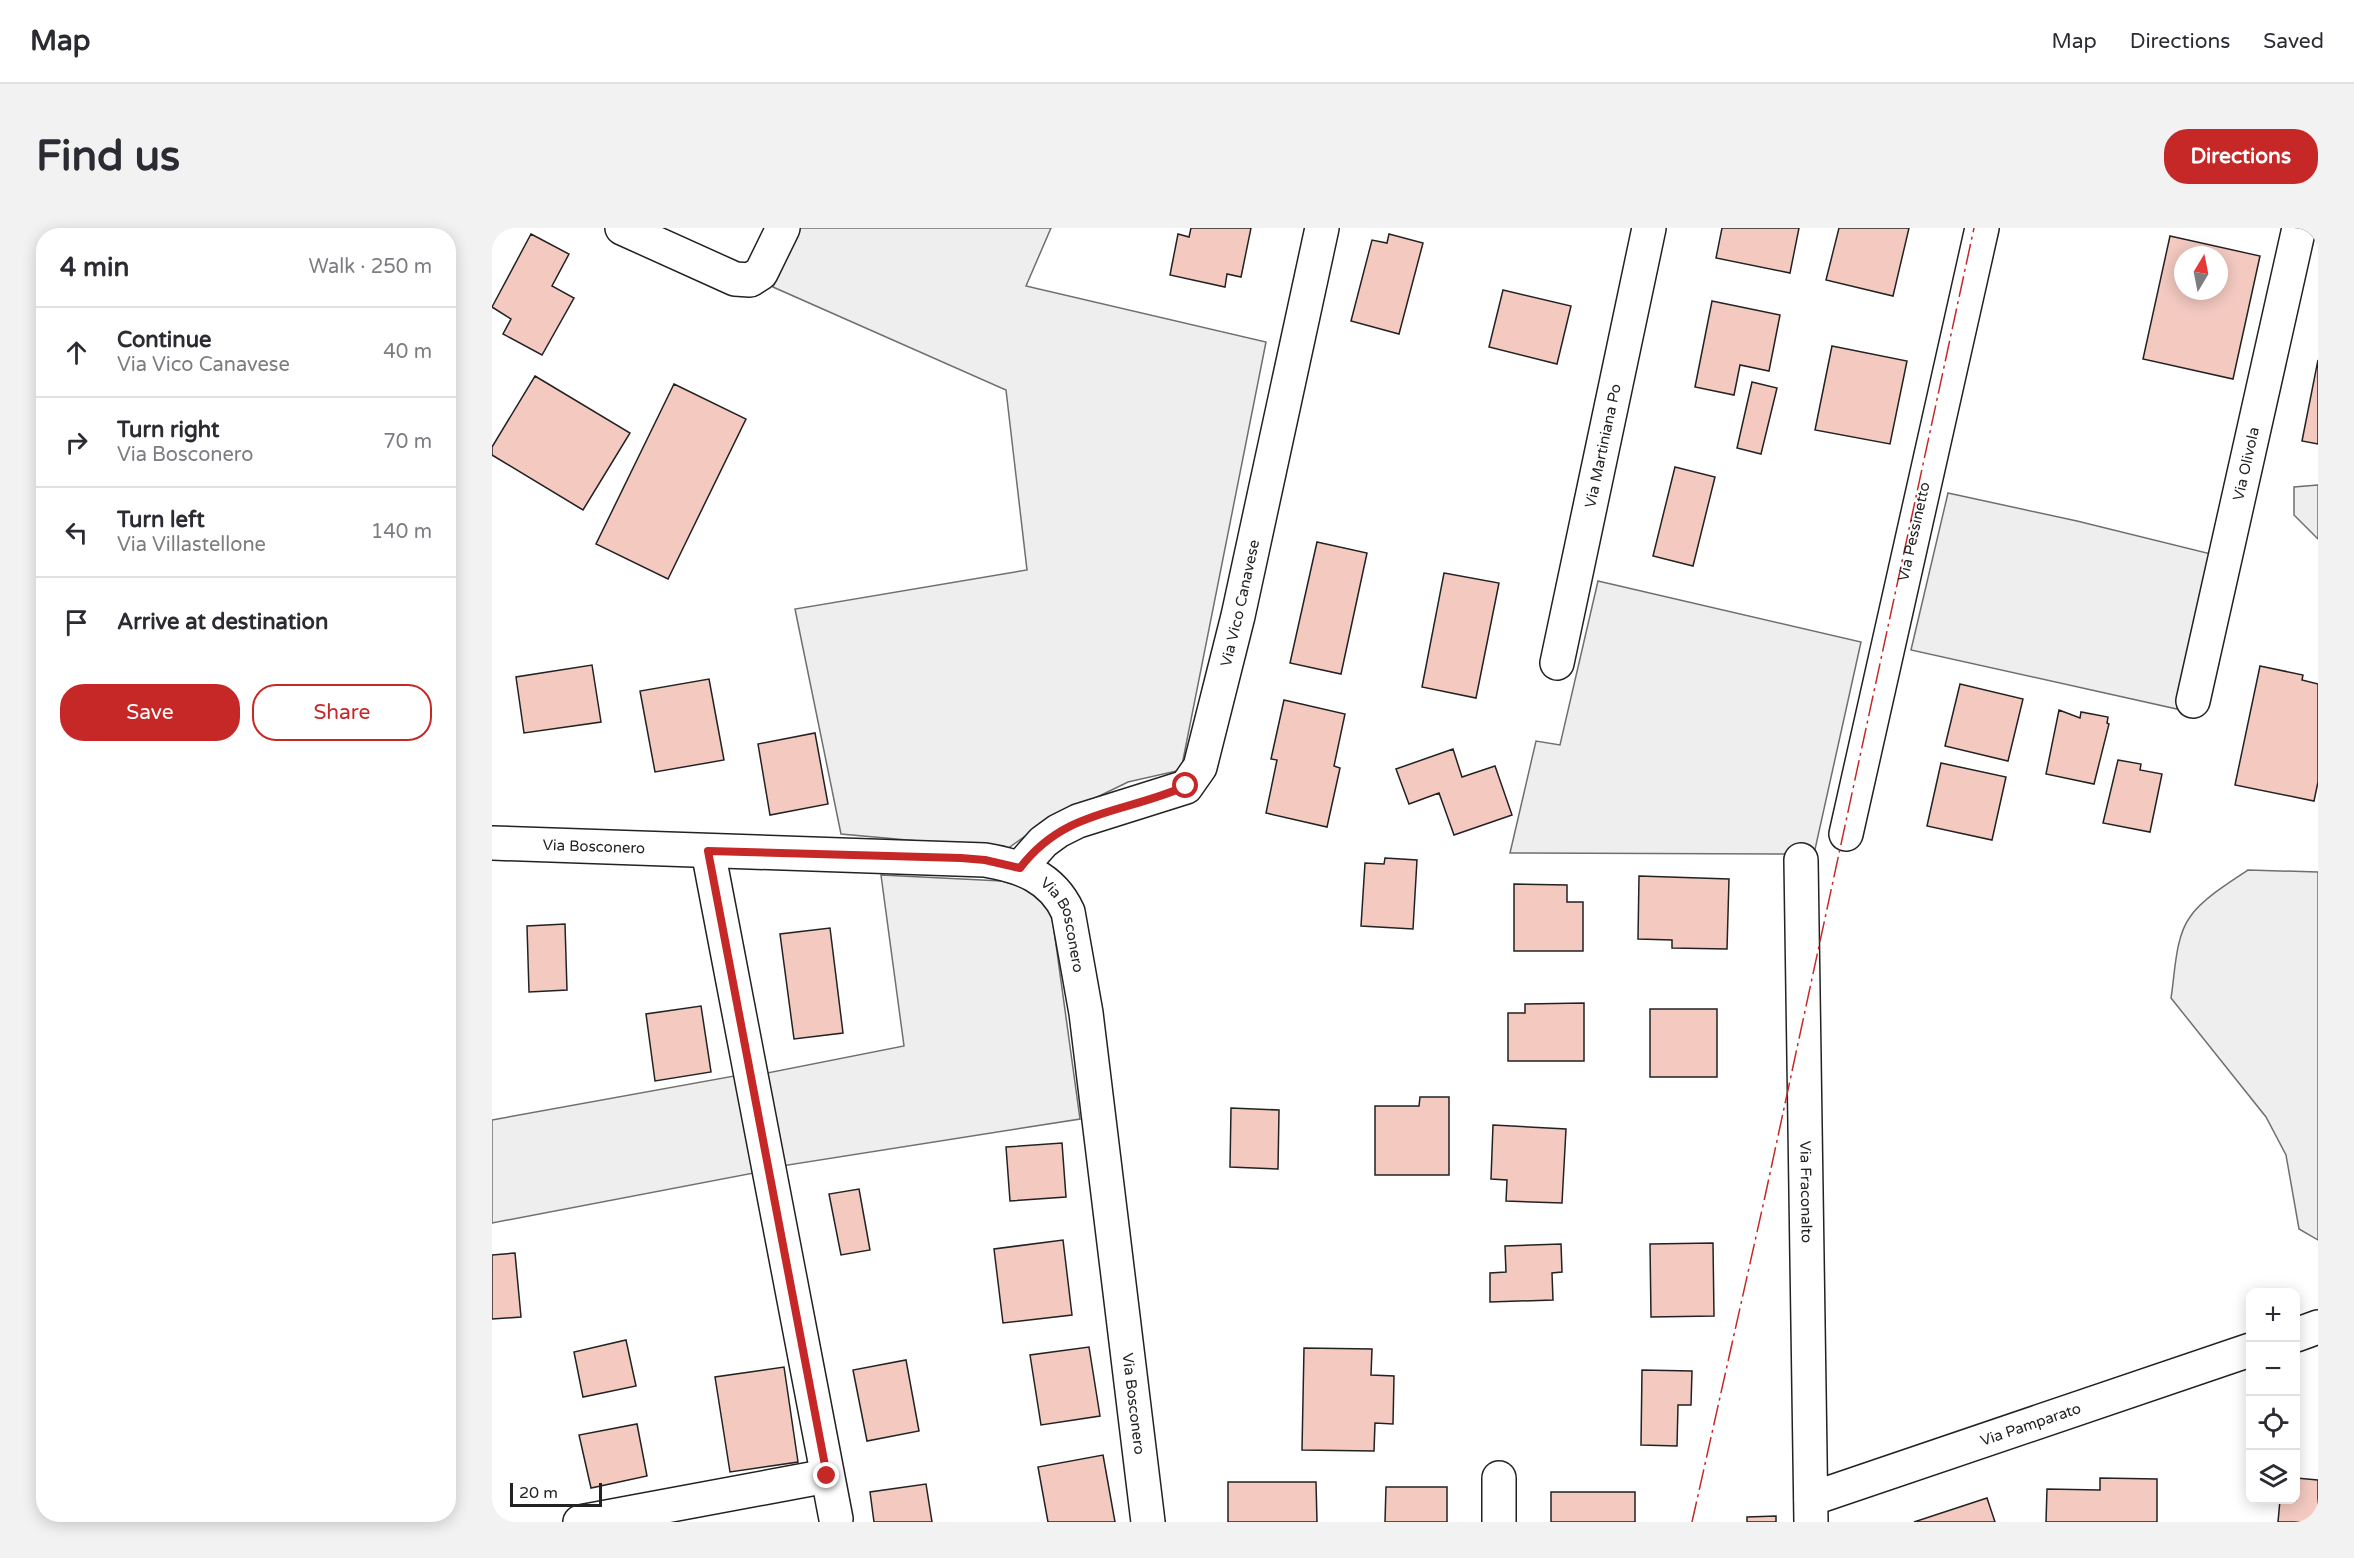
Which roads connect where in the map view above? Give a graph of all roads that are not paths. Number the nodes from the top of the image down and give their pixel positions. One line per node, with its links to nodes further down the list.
1 (622, 228): 2 (street)
2 (783, 228)
3 (1322, 228): 13 (street, Via Vico Canavese)
4 (1649, 228): 7 (street, Via Martiniana Po)
5 (1982, 228): 9 (street, Via Pessinetto)
6 (2299, 228): 8 (street, Via Olivola)
7 (1557, 663)
8 (2193, 701)
9 (1846, 834)
10 (492, 843): 11 (street, Via Bosconero)
11 (708, 851): 13 (street, Via Bosconero); 17 (street)
12 (1801, 860): 19 (street, Via Fraconalto)
13 (1020, 868): 22 (street, Via Bosconero)
14 (2318, 1327): 15 (street)
15 (2300, 1333)
16 (2246, 1351): 19 (street, Via Pamparato)
17 (827, 1476): 20 (street); 21 (street)
18 (1499, 1478): 23 (street)
19 (1811, 1511)
20 (836, 1519)
21 (580, 1522)
22 (1148, 1522)
23 (1499, 1522)

